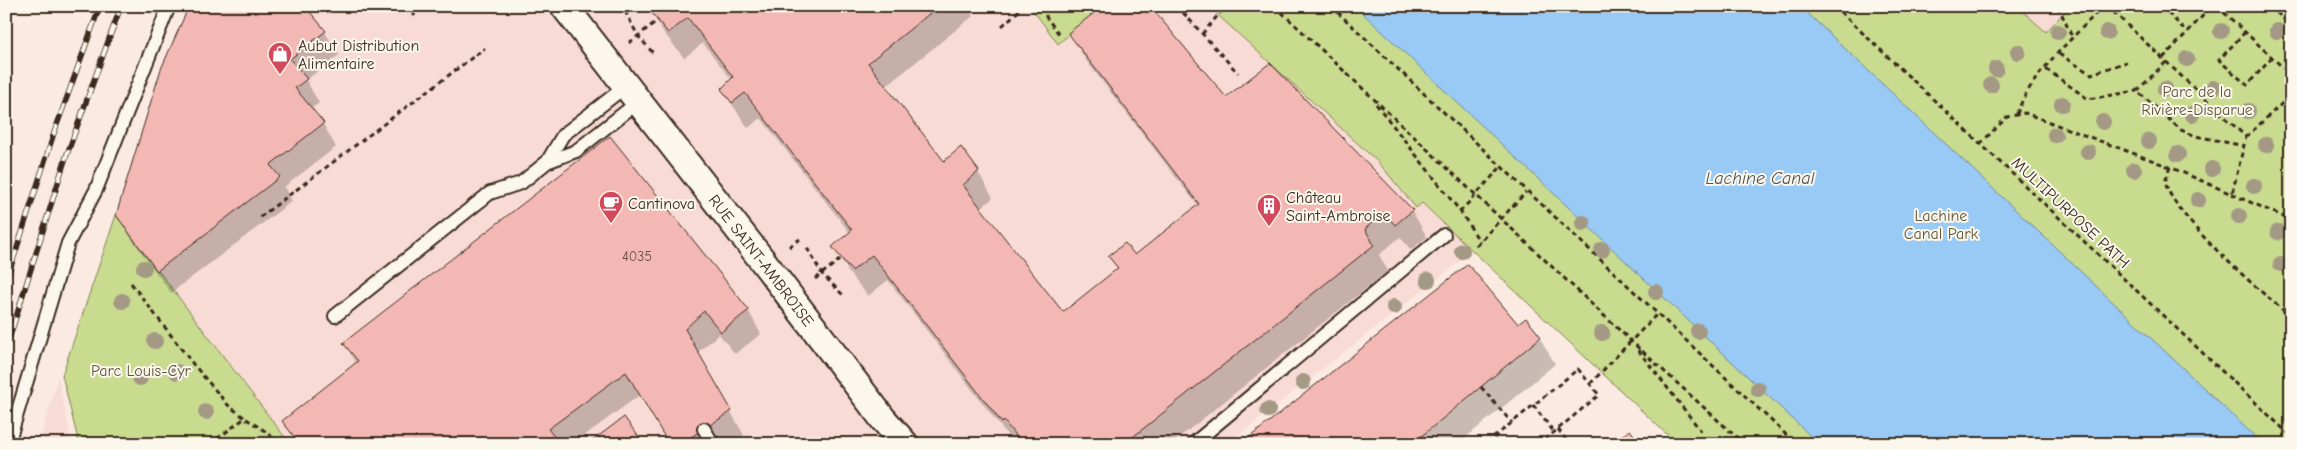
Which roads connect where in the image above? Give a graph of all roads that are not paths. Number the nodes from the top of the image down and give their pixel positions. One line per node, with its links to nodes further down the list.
1 (169, 6): 8 (lane)
2 (564, 6): 3 (street, RUE SAINT-AMBROISE)
3 (632, 94): 4 (lane); 4 (lane); 10 (street, RUE SAINT-AMBROISE)
4 (547, 162): 6 (lane)
5 (1444, 235): 11 (lane)
6 (335, 316)
7 (704, 428): 9 (lane)
8 (8, 444)
9 (713, 444)
10 (905, 444)
11 (1193, 444)

